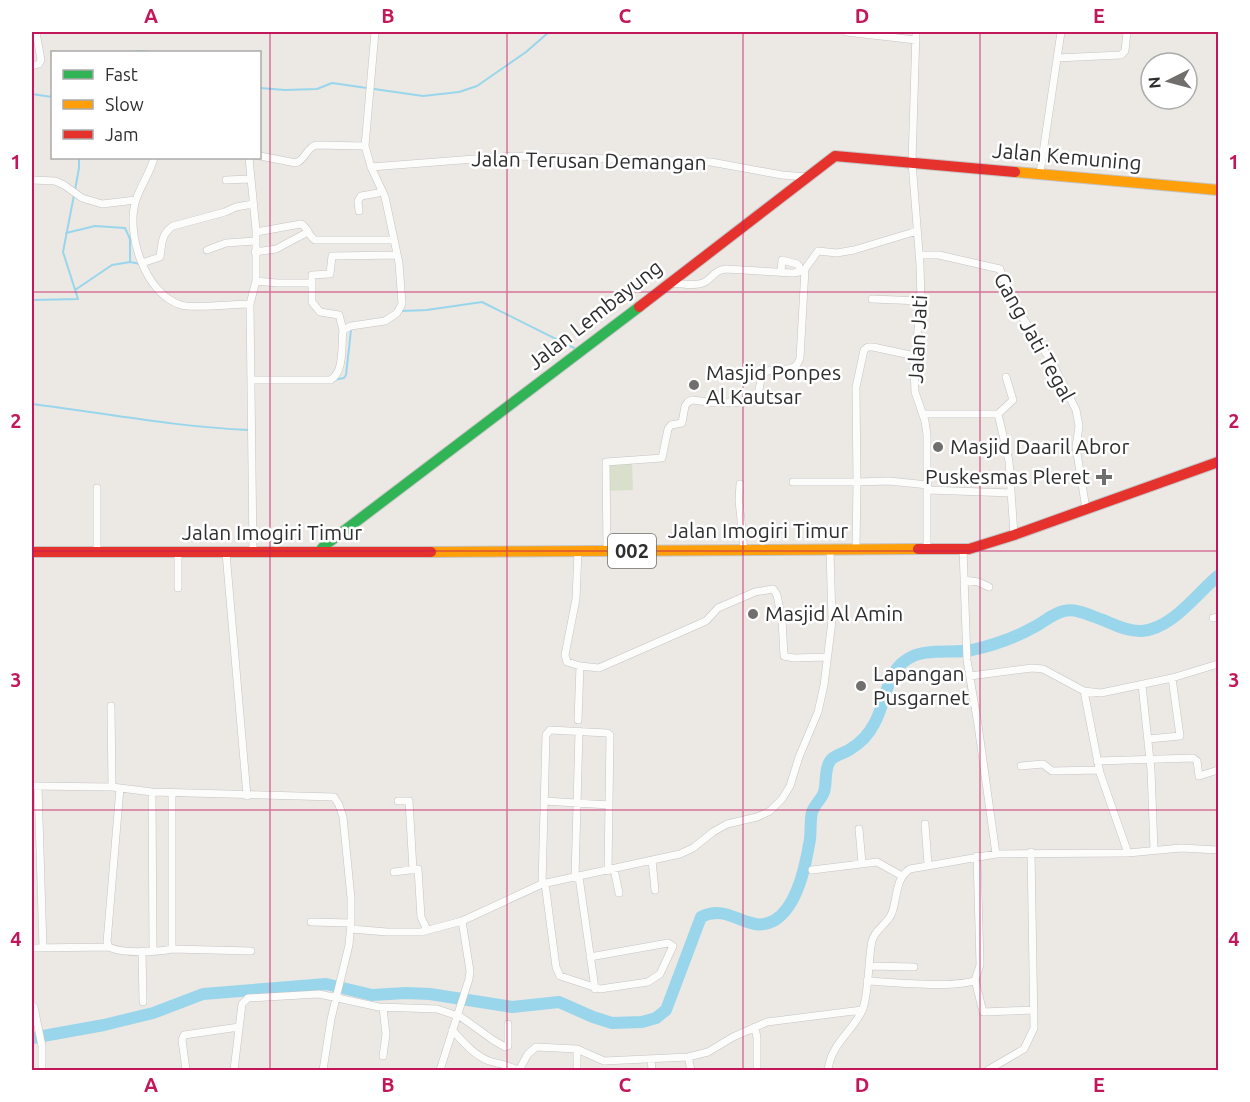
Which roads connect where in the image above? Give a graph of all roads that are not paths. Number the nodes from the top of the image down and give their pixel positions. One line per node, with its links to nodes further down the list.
1 (36, 32): 9 (street)
2 (375, 32): 10 (street)
3 (846, 32): 6 (street)
4 (1061, 32): 8 (street)
5 (1127, 32): 8 (street)
6 (899, 35): 7 (street)
7 (916, 36): 14 (street, Jalan Jati)
8 (1057, 58): 16 (street)
9 (34, 66)
10 (365, 146): 11 (street); 15 (street)
11 (261, 156)
12 (154, 159): 23 (street)
13 (249, 159): 18 (street)
14 (912, 162): 16 (main road, Jalan Kemuning); 17 (main road, Jalan Lembayung); 26 (street, Jalan Jati)
15 (371, 167): 17 (street, Jalan Terusan Demangan); 21 (street)
16 (1040, 173): 22 (main road, Jalan Kemuning)
17 (807, 177): 41 (main road, Jalan Lembayung)
18 (250, 179): 20 (street); 24 (street)
19 (32, 180): 23 (street)
20 (226, 180)
21 (382, 190): 25 (street); 30 (street)
22 (1218, 190)
23 (136, 200): 37 (street)
24 (253, 204): 27 (street); 37 (street)
25 (358, 211)
26 (917, 231): 35 (street, Jalan Jati); 65 (street)
27 (256, 232): 28 (street); 31 (street)
28 (308, 232): 29 (street); 33 (street)
29 (331, 240): 30 (street); 36 (street)
30 (394, 240): 34 (street)
31 (255, 241): 32 (street); 33 (street)
32 (207, 250)
33 (255, 252): 39 (street)
34 (397, 255): 36 (street); 45 (street)
35 (919, 255): 43 (street, Jalan Jati); 58 (street, Gang Jati Tegal)
36 (332, 256): 40 (street)
37 (142, 263): 44 (street)
38 (781, 273): 41 (street)
39 (256, 281): 40 (street); 44 (street)
40 (312, 282): 45 (street)
41 (669, 283): 69 (main road, Jalan Lembayung)
42 (872, 299): 43 (street)
43 (921, 301): 46 (street, Jalan Jati)
44 (250, 304): 48 (street)
45 (343, 330): 48 (street)
46 (915, 356): 49 (street, Jalan Jati); 53 (street)
47 (1006, 377): 50 (street)
48 (251, 380): 68 (street)
49 (923, 414): 50 (street); 55 (street, Jalan Jati)
50 (998, 414): 57 (street)
51 (1218, 462): 58 (main road, Jalan Imogiri Timur / 002)
52 (793, 482): 53 (street)
53 (857, 482): 55 (street); 60 (street)
54 (740, 484): 66 (street)
55 (928, 487): 57 (street); 61 (street, Jalan Jati)
56 (97, 488): 70 (street)
57 (1011, 494): 59 (street)
58 (1086, 509): 59 (main road, Jalan Imogiri Timur / 002)
59 (1014, 536): 62 (main road, Jalan Imogiri Timur / 002)
60 (856, 549): 61 (main road, Jalan Imogiri Timur / 002); 63 (main road, Jalan Imogiri Timur / 002)
61 (927, 549): 62 (main road, Jalan Imogiri Timur / 002)
62 (963, 549): 73 (street)
63 (830, 550): 66 (main road, Jalan Imogiri Timur / 002); 76 (street)
64 (578, 551): 65 (main road, Jalan Imogiri Timur / 002); 69 (main road, Jalan Imogiri Timur / 002); 78 (street)
65 (607, 551): 66 (main road, Jalan Imogiri Timur / 002)
66 (744, 551)
67 (32, 552): 70 (main road, Jalan Imogiri Timur / 002)
68 (253, 552): 69 (main road, Jalan Imogiri Timur / 002); 72 (main road, Jalan Imogiri Timur / 002)
69 (319, 552)
70 (97, 553): 71 (main road, Jalan Imogiri Timur / 002)
71 (178, 553): 72 (main road, Jalan Imogiri Timur / 002); 75 (street)
72 (226, 553): 96 (street)
73 (964, 580): 74 (street); 79 (street)
74 (989, 587)
75 (178, 588)
76 (827, 657): 78 (street); 109 (street)
77 (1218, 664): 80 (street)
78 (580, 666): 84 (street)
79 (970, 676): 82 (street); 107 (street)
80 (1172, 678): 81 (street); 86 (street)
81 (1142, 685): 82 (street); 86 (street)
82 (1084, 691): 88 (street)
83 (111, 706): 93 (street)
84 (579, 720)
85 (579, 731): 98 (street); 99 (street); 100 (street)
86 (1148, 739): 87 (street)
87 (1150, 758): 88 (street); 91 (street); 103 (street)
88 (1097, 761): 90 (street)
89 (1021, 766): 90 (street)
90 (1099, 770): 106 (street)
91 (1218, 770)
92 (35, 786): 93 (street); 126 (street)
93 (116, 788): 94 (street); 127 (street)
94 (153, 792): 95 (street); 130 (street)
95 (172, 793): 96 (street); 128 (street)
96 (247, 796): 123 (street)
97 (398, 801): 112 (street)
98 (544, 801): 99 (street); 118 (street)
99 (577, 803): 100 (street); 117 (street)
100 (609, 805): 113 (street)
101 (925, 824): 111 (street)
102 (860, 829): 110 (street)
103 (1154, 850): 104 (street); 106 (street)
104 (1218, 850)
105 (1031, 852): 106 (street); 107 (street); 143 (street)
106 (1128, 853)
107 (996, 854): 108 (street)
108 (977, 856): 111 (street); 135 (street)
109 (652, 860): 113 (street); 119 (street)
110 (862, 863): 114 (street); 116 (street)
111 (928, 864): 116 (street)
112 (413, 870): 115 (street); 124 (street)
113 (611, 870): 117 (street); 120 (street)
114 (812, 870)
115 (394, 872)
116 (902, 876): 133 (street)
117 (577, 877): 118 (street); 132 (street)
118 (543, 883): 121 (street); 137 (street)
119 (655, 890)
120 (619, 893)
121 (462, 921): 124 (street); 144 (street)
122 (311, 922): 123 (street)
123 (351, 926): 124 (street); 138 (street)
124 (427, 930)
125 (32, 948): 126 (street)
126 (43, 948): 127 (street)
127 (109, 948): 129 (street)
128 (172, 949): 130 (street); 131 (street)
129 (142, 951): 130 (street); 139 (street)
130 (153, 951)
131 (251, 951)
132 (590, 957): 137 (street); 137 (street)
133 (869, 966): 134 (street); 136 (street)
134 (915, 967)
135 (975, 980): 136 (street); 143 (street)
136 (867, 981): 142 (street)
137 (595, 989)
138 (336, 996): 141 (street); 146 (street); 157 (street)
139 (143, 1002)
140 (32, 1005): 154 (street)
141 (383, 1008): 144 (street); 150 (street)
142 (862, 1010): 148 (street); 164 (street)
143 (1034, 1010): 165 (street)
144 (460, 1011): 145 (street); 147 (street)
145 (508, 1024)
146 (238, 1027): 155 (street); 156 (street)
147 (452, 1030): 158 (street); 159 (street)
148 (756, 1030): 153 (street); 163 (street)
149 (577, 1049): 152 (street); 159 (street); 160 (street)
150 (383, 1056)
151 (651, 1059): 152 (street); 153 (street); 162 (street)
152 (604, 1061): 161 (street)
153 (690, 1063)
154 (42, 1071)
155 (186, 1071)
156 (234, 1071)
157 (323, 1071)
158 (440, 1071)
159 (518, 1071)
160 (577, 1071)
161 (606, 1071)
162 (652, 1071)
163 (757, 1071)
164 (828, 1071)
165 (988, 1071)

